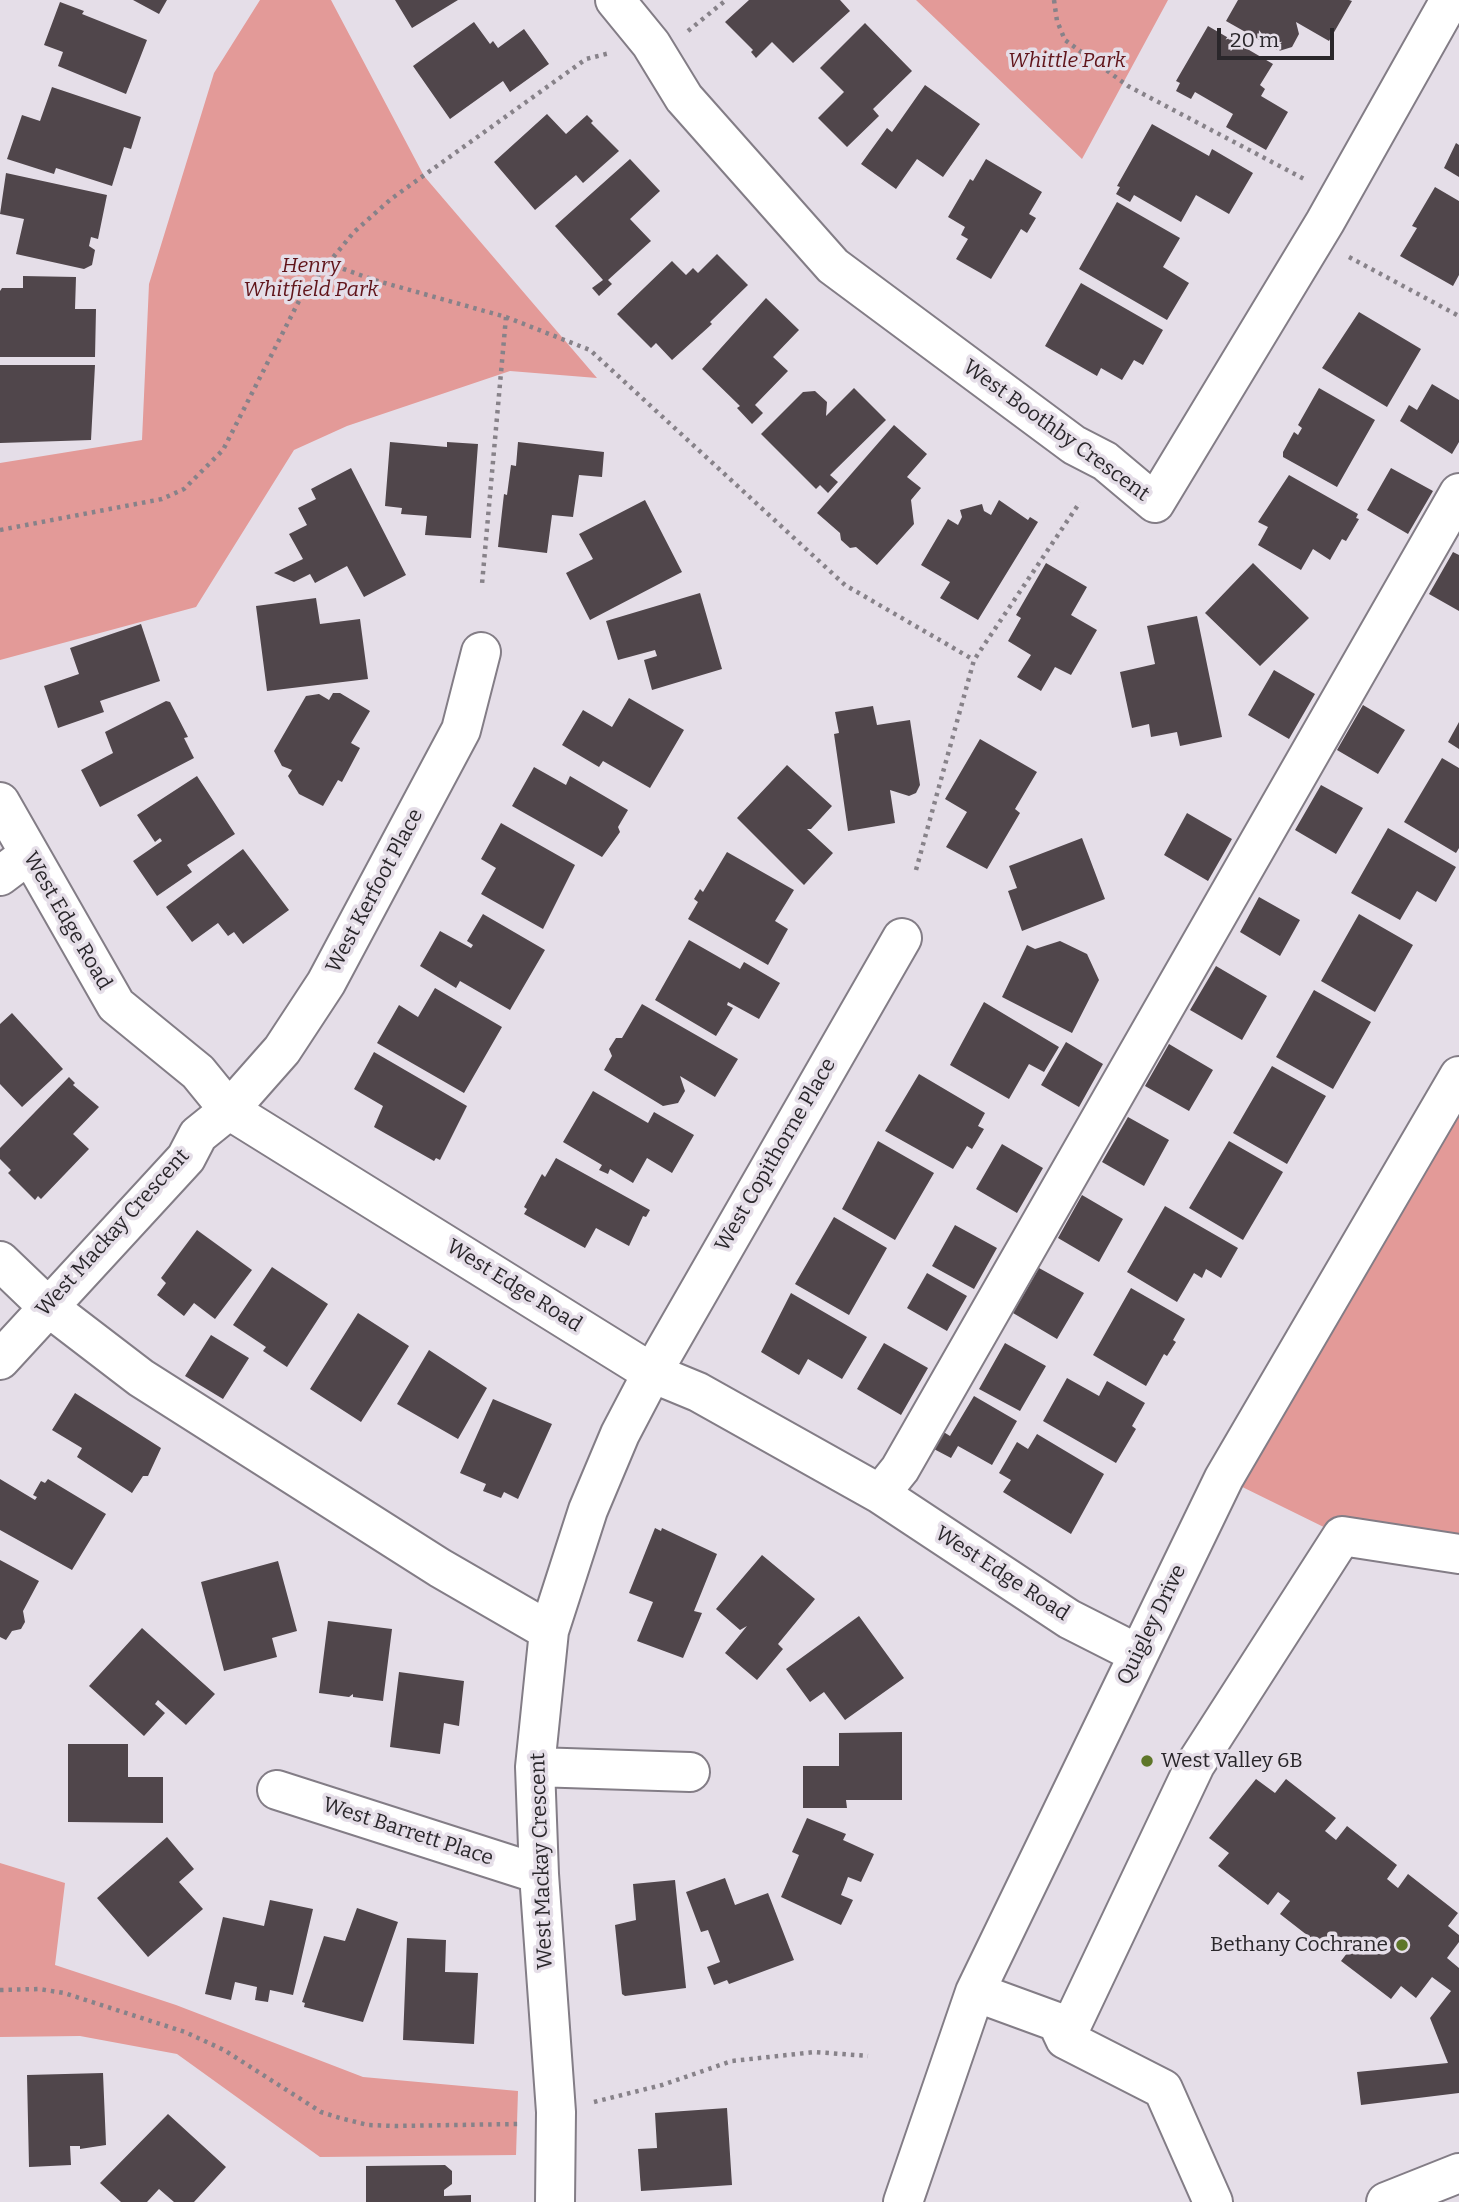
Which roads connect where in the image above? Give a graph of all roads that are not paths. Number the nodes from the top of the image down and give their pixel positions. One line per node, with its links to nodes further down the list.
1 (615, 0): 2 (street, West Boothby Crescent)
2 (1450, 0)
3 (1459, 493): 14 (street)
4 (481, 652): 9 (street, West Kerfoot Place)
5 (0, 802): 6 (street, West Edge Road)
6 (14, 865): 9 (street, West Edge Road)
7 (902, 938): 13 (street, West Copithorne Place)
8 (1459, 1076): 17 (street, Quigley Drive)
9 (229, 1110): 11 (street, West Mackay Crescent); 13 (street, West Edge Road)
10 (0, 1261): 11 (street)
11 (47, 1306): 12 (street, West Mackay Crescent); 16 (street)
12 (0, 1360)
13 (652, 1373): 14 (street, West Edge Road); 16 (street, West Mackay Crescent)
14 (880, 1494): 17 (street, West Edge Road)
15 (1459, 1554): 23 (street)
16 (549, 1631): 18 (street, West Mackay Crescent)
17 (1138, 1654): 22 (street, Quigley Drive)
18 (535, 1767): 19 (street); 21 (street, West Mackay Crescent)
19 (690, 1772)
20 (277, 1790): 21 (street, West Barrett Place)
21 (539, 1874): 25 (street, West Mackay Crescent)
22 (975, 1992): 23 (street); 26 (street, Quigley Drive)
23 (1065, 2039): 27 (street)
24 (1459, 2173): 28 (street)
25 (555, 2202)
26 (903, 2202)
27 (1213, 2202)
28 (1386, 2202)

